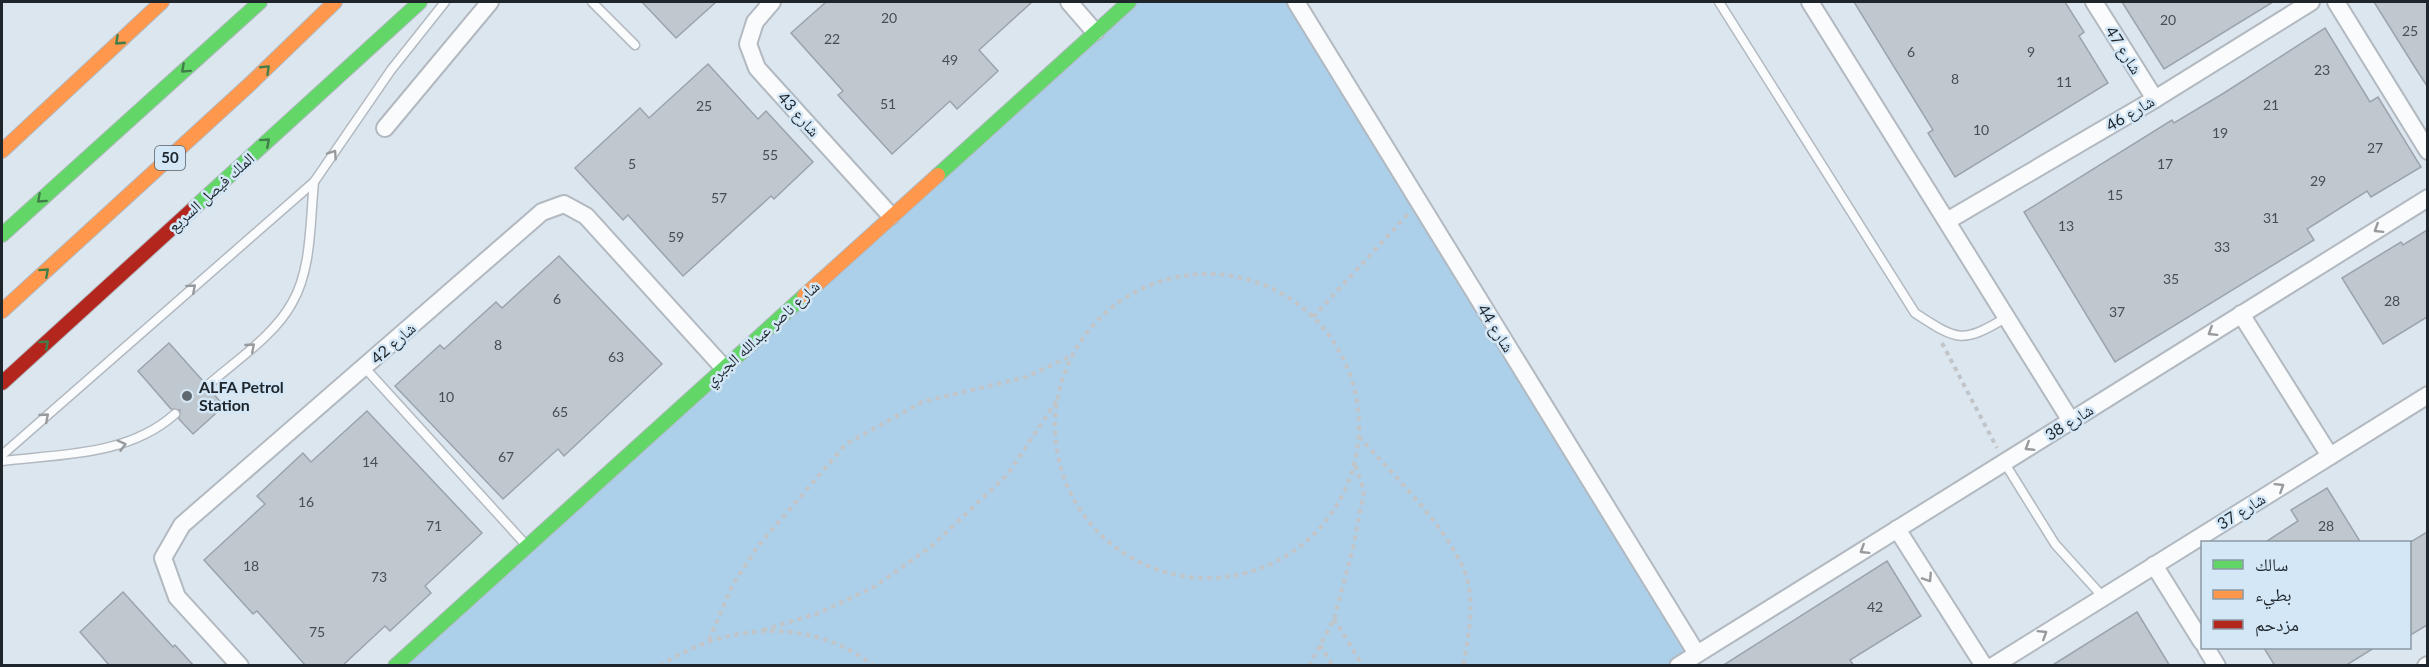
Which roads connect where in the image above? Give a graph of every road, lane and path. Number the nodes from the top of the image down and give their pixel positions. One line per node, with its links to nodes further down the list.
1 (162, 2): 21 (main road, one-way to 21)
2 (260, 2): 28 (main road, one-way to 28)
3 (335, 2): 29 (main road, 50, one-way to 3)
4 (420, 2): 37 (main road, الملك فيصل السريع, one-way to 4)
5 (445, 2): 23 (lane, one-way to 5)
6 (490, 2): 20 (street)
7 (592, 2): 18 (lane)
8 (772, 2): 26 (street, شارع 43)
9 (1068, 2): 17 (street)
10 (1129, 2): 17 (main road, شارع ناصر عبدالله الجبري)
11 (1296, 2): 25 (street, شارع 44)
12 (1719, 2): 33 (lane)
13 (1810, 2): 27 (street)
14 (2094, 2): 19 (street, شارع 47)
15 (2311, 2): 19 (street, شارع 46)
16 (2336, 2): 22 (street)
17 (1095, 32): 26 (main road, شارع ناصر عبدالله الجبري)
18 (635, 45)
19 (2155, 99): 27 (street, شارع 46)
20 (385, 128)
21 (2, 151)
22 (2427, 151)
23 (314, 182): 38 (lane, one-way to 23); 44 (lane, one-way to 23)
24 (2427, 198): 30 (street, شارع 38, one-way to 30)
25 (1419, 202): 31 (path); 59 (street, شارع 44)
26 (891, 216): 35 (main road, شارع ناصر عبدالله الجبري)
27 (1947, 221): 32 (street)
28 (2, 235)
29 (2, 311)
30 (2241, 314): 42 (street, شارع 38, one-way to 42); 45 (street)
31 (1313, 317): 34 (path); 43 (path)
32 (2007, 317): 33 (lane); 42 (street)
33 (1941, 330): 47 (path)
34 (1073, 355): 40 (path); 55 (path)
35 (723, 367): 36 (street, شارع 42); 50 (main road, شارع ناصر عبدالله الجبري)
36 (364, 368): 50 (lane); 60 (street, شارع 42)
37 (2, 383)
38 (207, 386)
39 (2427, 395): 45 (street, شارع 37)
40 (1058, 398): 48 (path); 54 (path)
41 (175, 414): 46 (lane, one-way to 41)
42 (2071, 421): 47 (street, شارع 38, one-way to 47)
43 (1359, 437): 48 (path); 67 (path)
44 (2, 455)
45 (2330, 456): 51 (street, شارع 37, one-way to 45)
46 (2, 461)
47 (2004, 462): 49 (street, شارع 38); 52 (lane)
48 (1355, 464): 53 (path)
49 (1897, 529): 59 (street, شارع 38, one-way to 59); 69 (street, one-way to 69)
50 (527, 546): 61 (main road, شارع ناصر عبدالله الجبري)
51 (2154, 565): 52 (street, شارع 37); 56 (street)
52 (2103, 597): 70 (street, شارع 37, one-way to 52)
53 (1334, 619): 57 (path); 66 (path)
54 (763, 630): 55 (path); 63 (path)
55 (709, 639): 62 (path)
56 (2201, 640)
57 (1320, 645): 64 (path); 65 (path)
58 (2207, 649): 71 (street)
59 (1697, 654): 68 (street, شارع 38)
60 (240, 666)
61 (395, 666)
62 (660, 666)
63 (873, 666)
64 (1309, 666)
65 (1333, 666)
66 (1363, 666)
67 (1463, 666)
68 (1678, 666)
69 (1984, 666)
70 (1993, 666)
71 (2217, 666)

